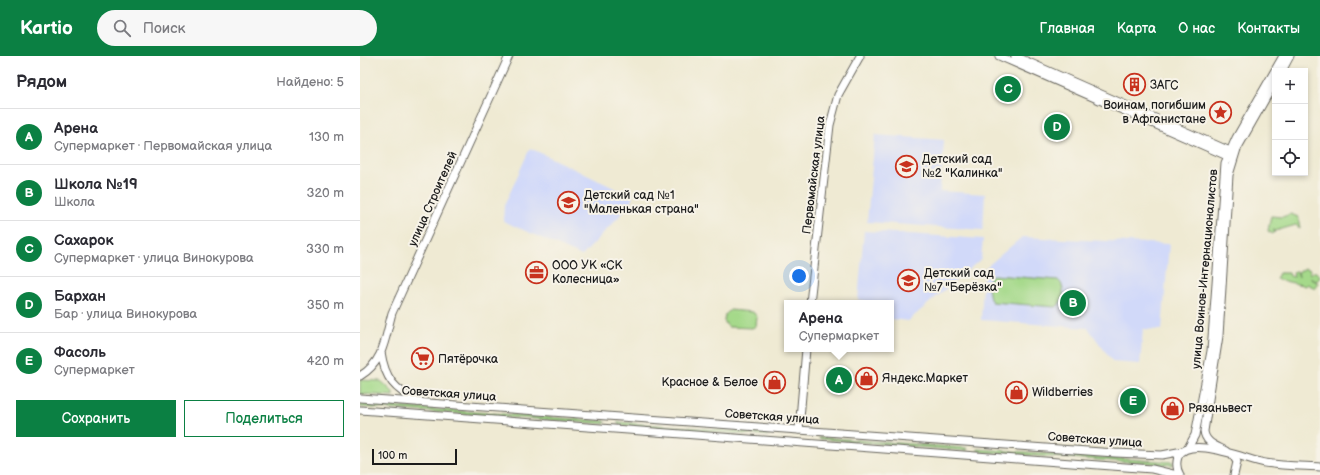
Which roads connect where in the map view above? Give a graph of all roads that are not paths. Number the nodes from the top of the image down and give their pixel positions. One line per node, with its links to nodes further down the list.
1 (509, 56): 13 (main road, улица Строителей)
2 (860, 56): 12 (main road, Первомайская улица)
3 (999, 56): 6 (main road)
4 (1283, 56): 9 (main road, улица Воинов-Интернационалистов)
5 (1290, 56): 7 (main road)
6 (1016, 59): 10 (main road)
7 (1284, 68)
8 (1272, 85): 9 (main road, улица Воинов-Интернационалистов)
9 (1268, 88): 10 (main road, улица Воинов-Интернационалистов)
10 (1230, 154): 11 (main road, улица Воинов-Интернационалистов)
11 (1219, 289): 24 (main road, улица Воинов-Интернационалистов); 25 (main road, улица Воинов-Интернационалистов)
12 (810, 300)
13 (381, 352): 15 (main road, улица Строителей); 17 (main road, улица Строителей)
14 (806, 352): 21 (main road)
15 (360, 376)
16 (360, 398): 17 (main road, Советская улица)
17 (419, 402): 19 (main road, Советская улица)
18 (360, 410): 20 (main road, Советская улица)
19 (610, 416): 20 (main road); 21 (main road, Советская улица)
20 (609, 428): 22 (main road, Советская улица)
21 (799, 430): 22 (main road); 23 (main road, Советская улица)
22 (798, 442): 26 (main road, Советская улица)
23 (973, 443): 24 (main road, Советская улица); 26 (main road)
24 (1185, 450): 25 (main road, Советская улица); 28 (main road, улица Воинов-Интернационалистов)
25 (1230, 453): 27 (main road); 29 (main road)
26 (972, 455): 28 (main road, Советская улица)
27 (1320, 467)
28 (1178, 475)
29 (1234, 475)

